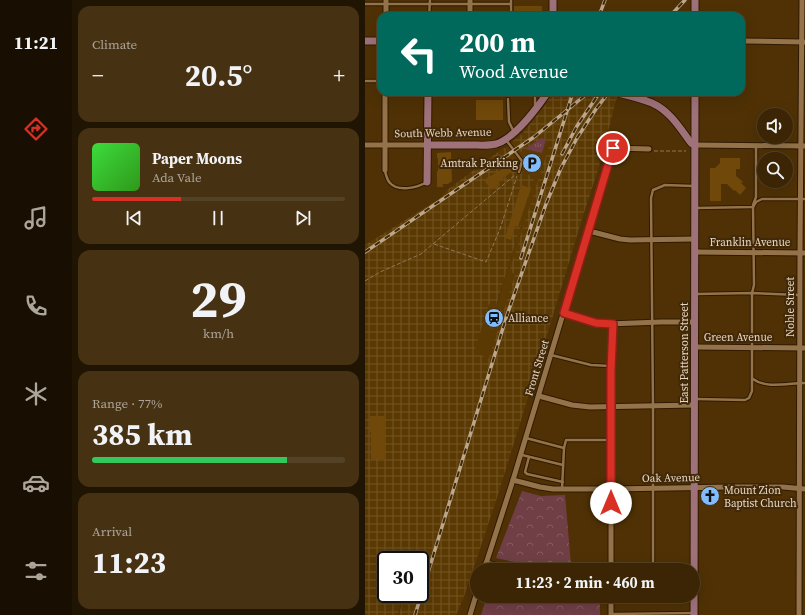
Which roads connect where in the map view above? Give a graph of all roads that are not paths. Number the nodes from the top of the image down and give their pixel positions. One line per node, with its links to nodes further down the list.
1 (511, 0): 9 (lane)
2 (553, 0): 13 (street)
3 (695, 0): 14 (street)
4 (802, 0): 18 (street, Noble Street)
5 (386, 2): 6 (lane); 8 (lane)
6 (430, 2): 7 (lane); 10 (lane)
7 (471, 2): 9 (lane); 11 (street)
8 (365, 4)
9 (511, 4): 12 (lane)
10 (429, 12)
11 (470, 12)
12 (511, 12)
13 (553, 12)
14 (695, 12)
15 (365, 41): 16 (street)
16 (377, 41)
17 (745, 41): 18 (street)
18 (803, 42): 21 (street, Noble Street)
19 (365, 81): 20 (lane)
20 (377, 81)
21 (803, 95): 37 (street, Noble Street)
22 (385, 96): 32 (street)
23 (428, 96): 33 (street)
24 (535, 96): 29 (lane)
25 (545, 96): 29 (street, South Webb Avenue)
26 (628, 96): 34 (street)
27 (695, 96): 34 (street, East Patterson Street)
28 (509, 99): 30 (lane)
29 (535, 110): 30 (street, South Webb Avenue)
30 (514, 132): 31 (street, South Webb Avenue)
31 (505, 139): 33 (street, South Webb Avenue); 40 (lane)
32 (385, 145): 33 (street, South Webb Avenue); 35 (street, South Webb Avenue); 39 (street)
33 (428, 145): 41 (street)
34 (695, 145): 36 (street); 42 (street, East Patterson Street)
35 (365, 146)
36 (756, 146): 37 (street); 44 (lane)
37 (803, 146): 43 (street, Noble Street)
38 (649, 149): 46 (street, Front Street)
39 (385, 170): 41 (lane)
40 (519, 172)
41 (427, 182)
42 (695, 186): 45 (street, East Patterson Street); 48 (lane)
43 (803, 199): 44 (lane); 51 (street, Noble Street)
44 (753, 207): 45 (lane); 50 (lane)
45 (695, 208): 47 (street, East Patterson Street)
46 (589, 231): 48 (street, Franklin Avenue); 55 (street, Front Street)
47 (695, 239): 48 (street, Franklin Avenue); 49 (street, East Patterson Street)
48 (652, 240): 57 (lane)
49 (695, 252): 50 (street, Franklin Avenue); 53 (street, East Patterson Street)
50 (753, 252): 51 (street, Franklin Avenue); 52 (lane)
51 (802, 253): 54 (street, Noble Street)
52 (752, 293): 53 (lane); 54 (lane); 60 (lane)
53 (695, 294): 56 (street, East Patterson Street)
54 (800, 295): 61 (street, Noble Street)
55 (564, 313): 58 (street); 62 (street, Front Street)
56 (695, 322): 57 (street); 59 (street, East Patterson Street)
57 (652, 323): 58 (street); 68 (lane)
58 (613, 324): 63 (street)
59 (695, 347): 60 (street, Green Avenue); 67 (street, East Patterson Street)
60 (753, 348): 61 (street, Green Avenue); 64 (lane)
61 (802, 348): 65 (street, Noble Street)
62 (551, 355): 63 (lane); 66 (street, Front Street)
63 (611, 366): 69 (street)
64 (753, 378): 65 (lane); 67 (lane)
65 (802, 383): 82 (street, Noble Street)
66 (539, 396): 69 (street); 70 (street, Front Street)
67 (695, 402): 68 (street); 78 (street, East Patterson Street)
68 (653, 406): 69 (street); 81 (lane)
69 (611, 407): 71 (street)
70 (526, 438): 72 (lane); 73 (street, Front Street)
71 (611, 440): 72 (lane); 80 (street)
72 (564, 448): 75 (lane)
73 (521, 455): 74 (lane); 76 (street, Front Street)
74 (529, 457): 75 (lane); 77 (lane)
75 (563, 465): 77 (lane)
76 (513, 480): 79 (street, Oak Avenue); 83 (street, Front Street)
77 (563, 482): 79 (lane)
78 (695, 488): 81 (street, Oak Avenue); 82 (street, Oak Avenue); 86 (street, East Patterson Street)
79 (563, 489): 80 (street, Oak Avenue)
80 (611, 489): 81 (street, Oak Avenue); 84 (street)
81 (653, 489): 85 (lane)
82 (802, 489): 93 (street, Noble Street)
83 (486, 563)
84 (611, 563)
85 (653, 563)
86 (694, 563)
87 (474, 603): 92 (street)
88 (611, 603): 90 (street)
89 (694, 603): 91 (street, East Patterson Street)
90 (611, 614): 91 (lane)
91 (694, 614)
92 (470, 615)
93 (799, 615)

